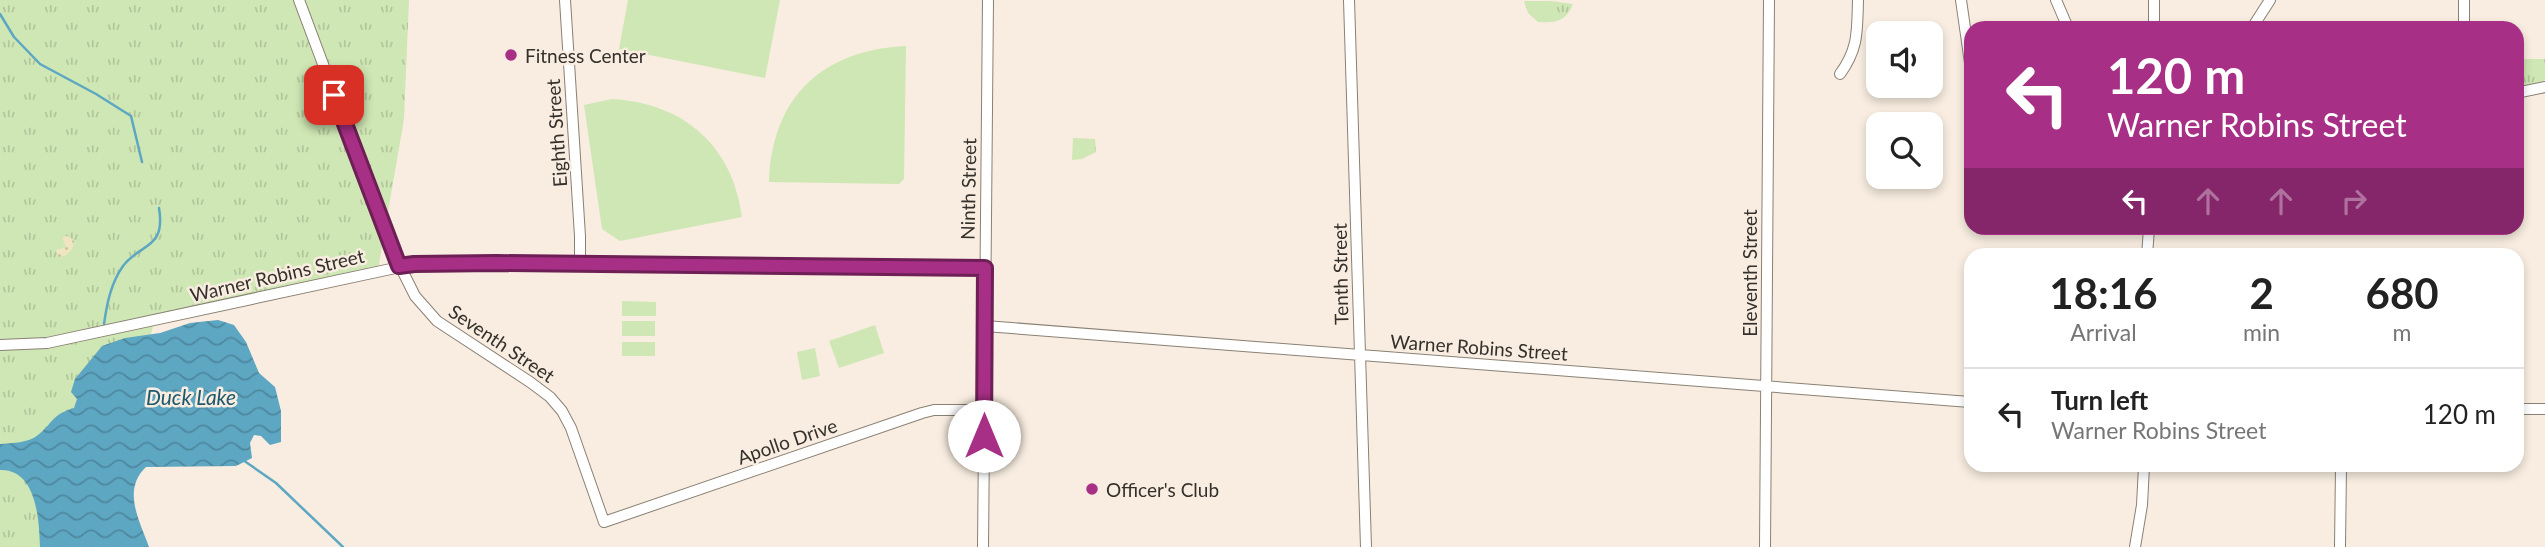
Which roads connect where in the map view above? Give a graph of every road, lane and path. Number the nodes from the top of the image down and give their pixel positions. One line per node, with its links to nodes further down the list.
1 (299, 0): 21 (street, Seventh Street)
2 (565, 0): 20 (street, Eighth Street)
3 (988, 0): 22 (street, Ninth Street)
4 (1349, 0): 25 (street, Tenth Street)
5 (1769, 0): 26 (street, Eleventh Street)
6 (1858, 0): 17 (street)
7 (1961, 0): 12 (street)
8 (2056, 0): 13 (street)
9 (2154, 0): 14 (street)
10 (2270, 0): 15 (street)
11 (2464, 0): 16 (street)
12 (1964, 21)
13 (2065, 21)
14 (2154, 21)
15 (2256, 21)
16 (2464, 21)
17 (1840, 74)
18 (2545, 87): 19 (street)
19 (2524, 91)
20 (580, 264): 21 (street, Warner Robins Street); 22 (street, Warner Robins Street)
21 (399, 266): 24 (street, Warner Robins Street); 33 (street, Seventh Street)
22 (985, 268): 23 (street, Ninth Street)
23 (985, 326): 25 (street, Warner Robins Street); 29 (street, Ninth Street)
24 (0, 345)
25 (1360, 356): 26 (street, Warner Robins Street); 35 (street, Tenth Street)
26 (1767, 387): 27 (street, Warner Robins Street); 36 (street, Eleventh Street)
27 (1964, 402)
28 (2545, 409): 30 (street)
29 (984, 410): 33 (street, Apollo Drive); 34 (street, Ninth Street)
30 (2524, 410)
31 (2144, 472): 37 (street)
32 (2341, 472): 38 (street)
33 (604, 522)
34 (983, 547)
35 (1366, 547)
36 (1765, 547)
37 (2135, 547)
38 (2340, 547)

